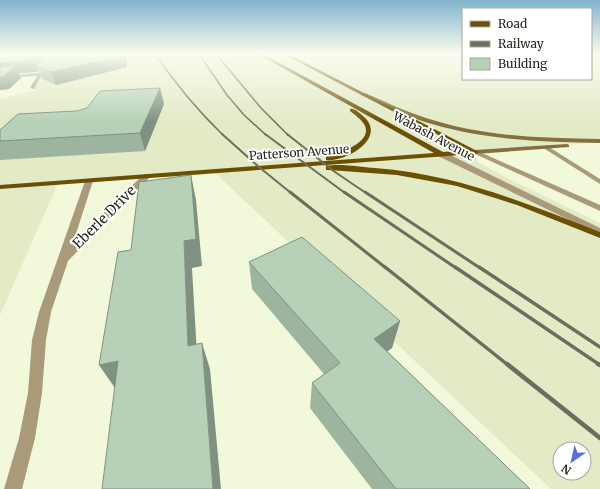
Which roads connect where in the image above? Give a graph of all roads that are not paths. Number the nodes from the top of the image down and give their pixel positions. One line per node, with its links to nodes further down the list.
1 (38, 77): 4 (street)
2 (301, 77): 6 (main road, Wabash Avenue)
3 (329, 77): 5 (main road, Wabash Avenue)
4 (32, 88)
5 (352, 89): 7 (main road); 9 (main road, Wabash Avenue)
6 (332, 94): 10 (main road, Wabash Avenue); 11 (main road)
7 (600, 142): 8 (main road, Patterson Avenue)
8 (547, 148): 9 (main road, Patterson Avenue); 14 (street)
9 (475, 152): 10 (main road, Patterson Avenue); 16 (street, Wabash Avenue)
10 (441, 154): 11 (main road, Patterson Avenue); 17 (street, Wabash Avenue)
11 (279, 166): 12 (main road, Patterson Avenue); 17 (main road)
12 (147, 176): 13 (main road, Patterson Avenue); 18 (street, Eberle Drive)
13 (89, 181): 15 (main road, Patterson Avenue); 18 (street, Eberle Drive)
14 (600, 182)
15 (0, 187)
16 (600, 208)
17 (600, 234)
18 (62, 259): 19 (street, Eberle Drive)
19 (13, 489)

